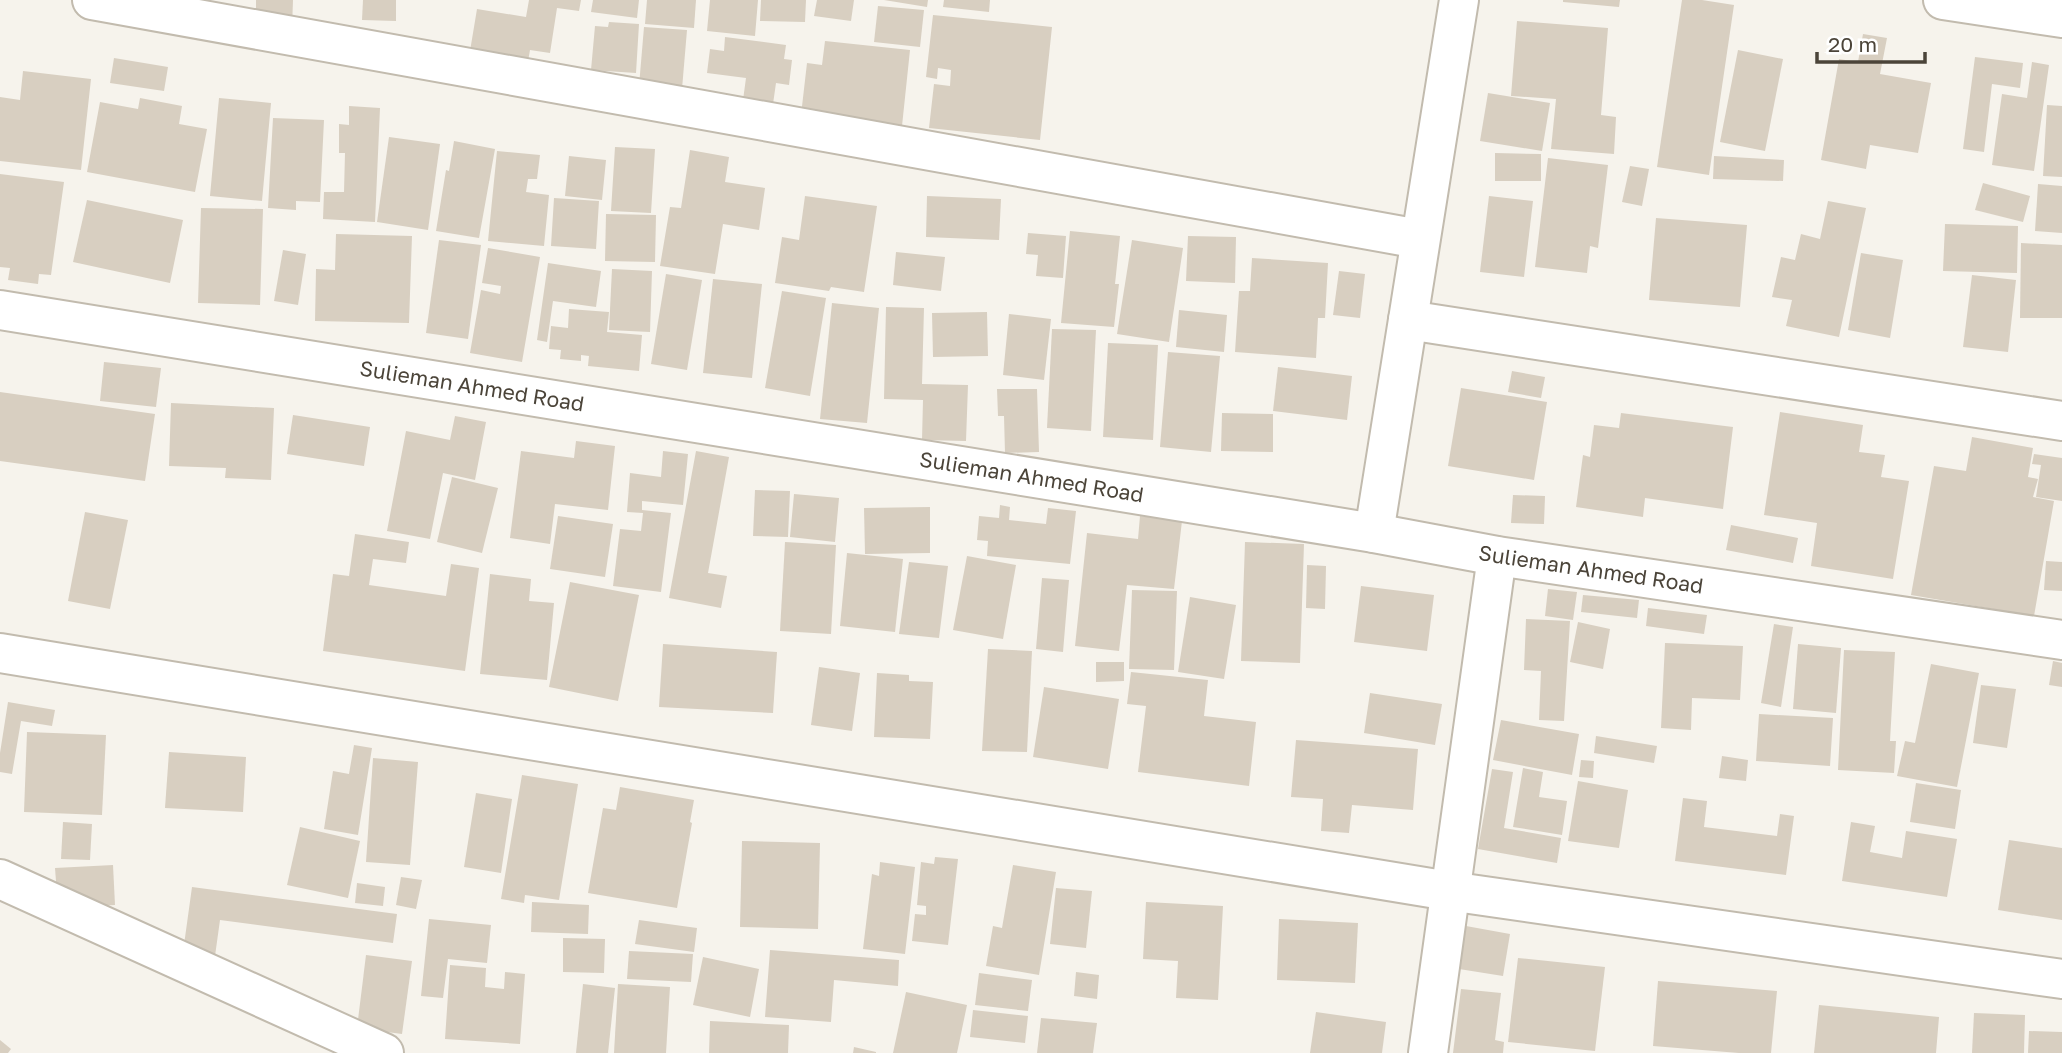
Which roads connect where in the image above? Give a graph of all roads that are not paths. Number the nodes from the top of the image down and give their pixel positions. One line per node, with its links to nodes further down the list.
1 (92, 0): 5 (street)
2 (1459, 0): 5 (street)
3 (1943, 0): 4 (street)
4 (2062, 18)
5 (1419, 239): 7 (street)
6 (0, 310): 9 (street, Sulieman Ahmed Road)
7 (1408, 320): 8 (street); 9 (street)
8 (2062, 421)
9 (1374, 533): 10 (street, Sulieman Ahmed Road)
10 (1497, 556): 11 (street, Sulieman Ahmed Road); 14 (street)
11 (2062, 640)
12 (0, 653): 14 (street)
13 (0, 879): 16 (street)
14 (1449, 891): 15 (street); 17 (street)
15 (2062, 979)
16 (384, 1053)
17 (1428, 1053)

